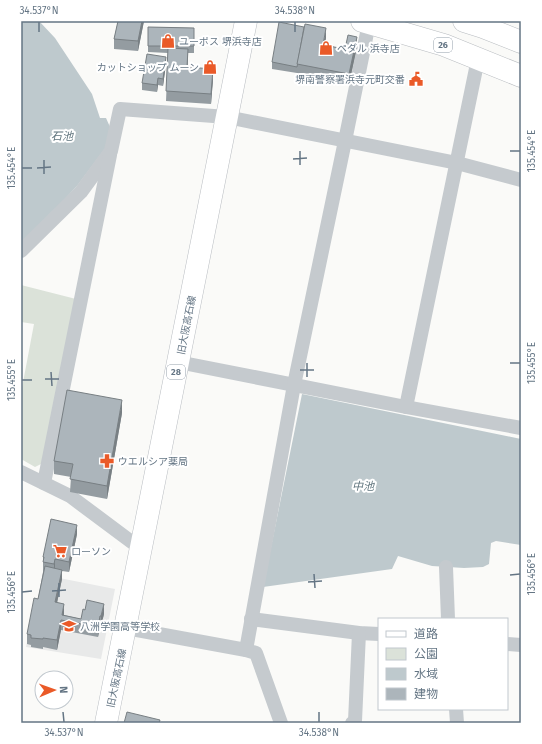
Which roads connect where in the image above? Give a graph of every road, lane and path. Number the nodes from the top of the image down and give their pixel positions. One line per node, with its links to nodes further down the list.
1 (246, 21): 7 (main road, 旧大阪高石線 / 28)
2 (365, 22): 5 (main road, 26); 8 (street)
3 (477, 23): 4 (main road)
4 (521, 42)
5 (478, 59): 6 (main road, 26); 10 (street)
6 (521, 76)
7 (227, 116): 8 (street); 9 (street); 13 (main road, 旧大阪高石線 / 28)
8 (346, 141): 10 (street); 14 (street)
9 (111, 151): 12 (street); 18 (street)
10 (456, 163): 11 (street); 15 (street)
11 (521, 180)
12 (21, 251)
13 (178, 362): 14 (street); 19 (main road, 旧大阪高石線 / 28)
14 (294, 385): 15 (street); 22 (street)
15 (406, 407): 16 (street)
16 (521, 428)
17 (21, 472): 18 (street)
18 (44, 483): 19 (street)
19 (141, 549): 23 (main road, 旧大阪高石線 / 28)
20 (446, 567): 21 (street)
21 (448, 618)
22 (251, 619): 24 (street); 28 (street)
23 (126, 628): 28 (street); 30 (main road, 旧大阪高石線 / 28)
24 (359, 633): 25 (street); 32 (street)
25 (378, 634)
26 (508, 644): 27 (street)
27 (521, 645)
28 (246, 650): 31 (street)
29 (456, 710): 33 (street)
30 (106, 723)
31 (281, 723)
32 (352, 723)
33 (457, 723)

